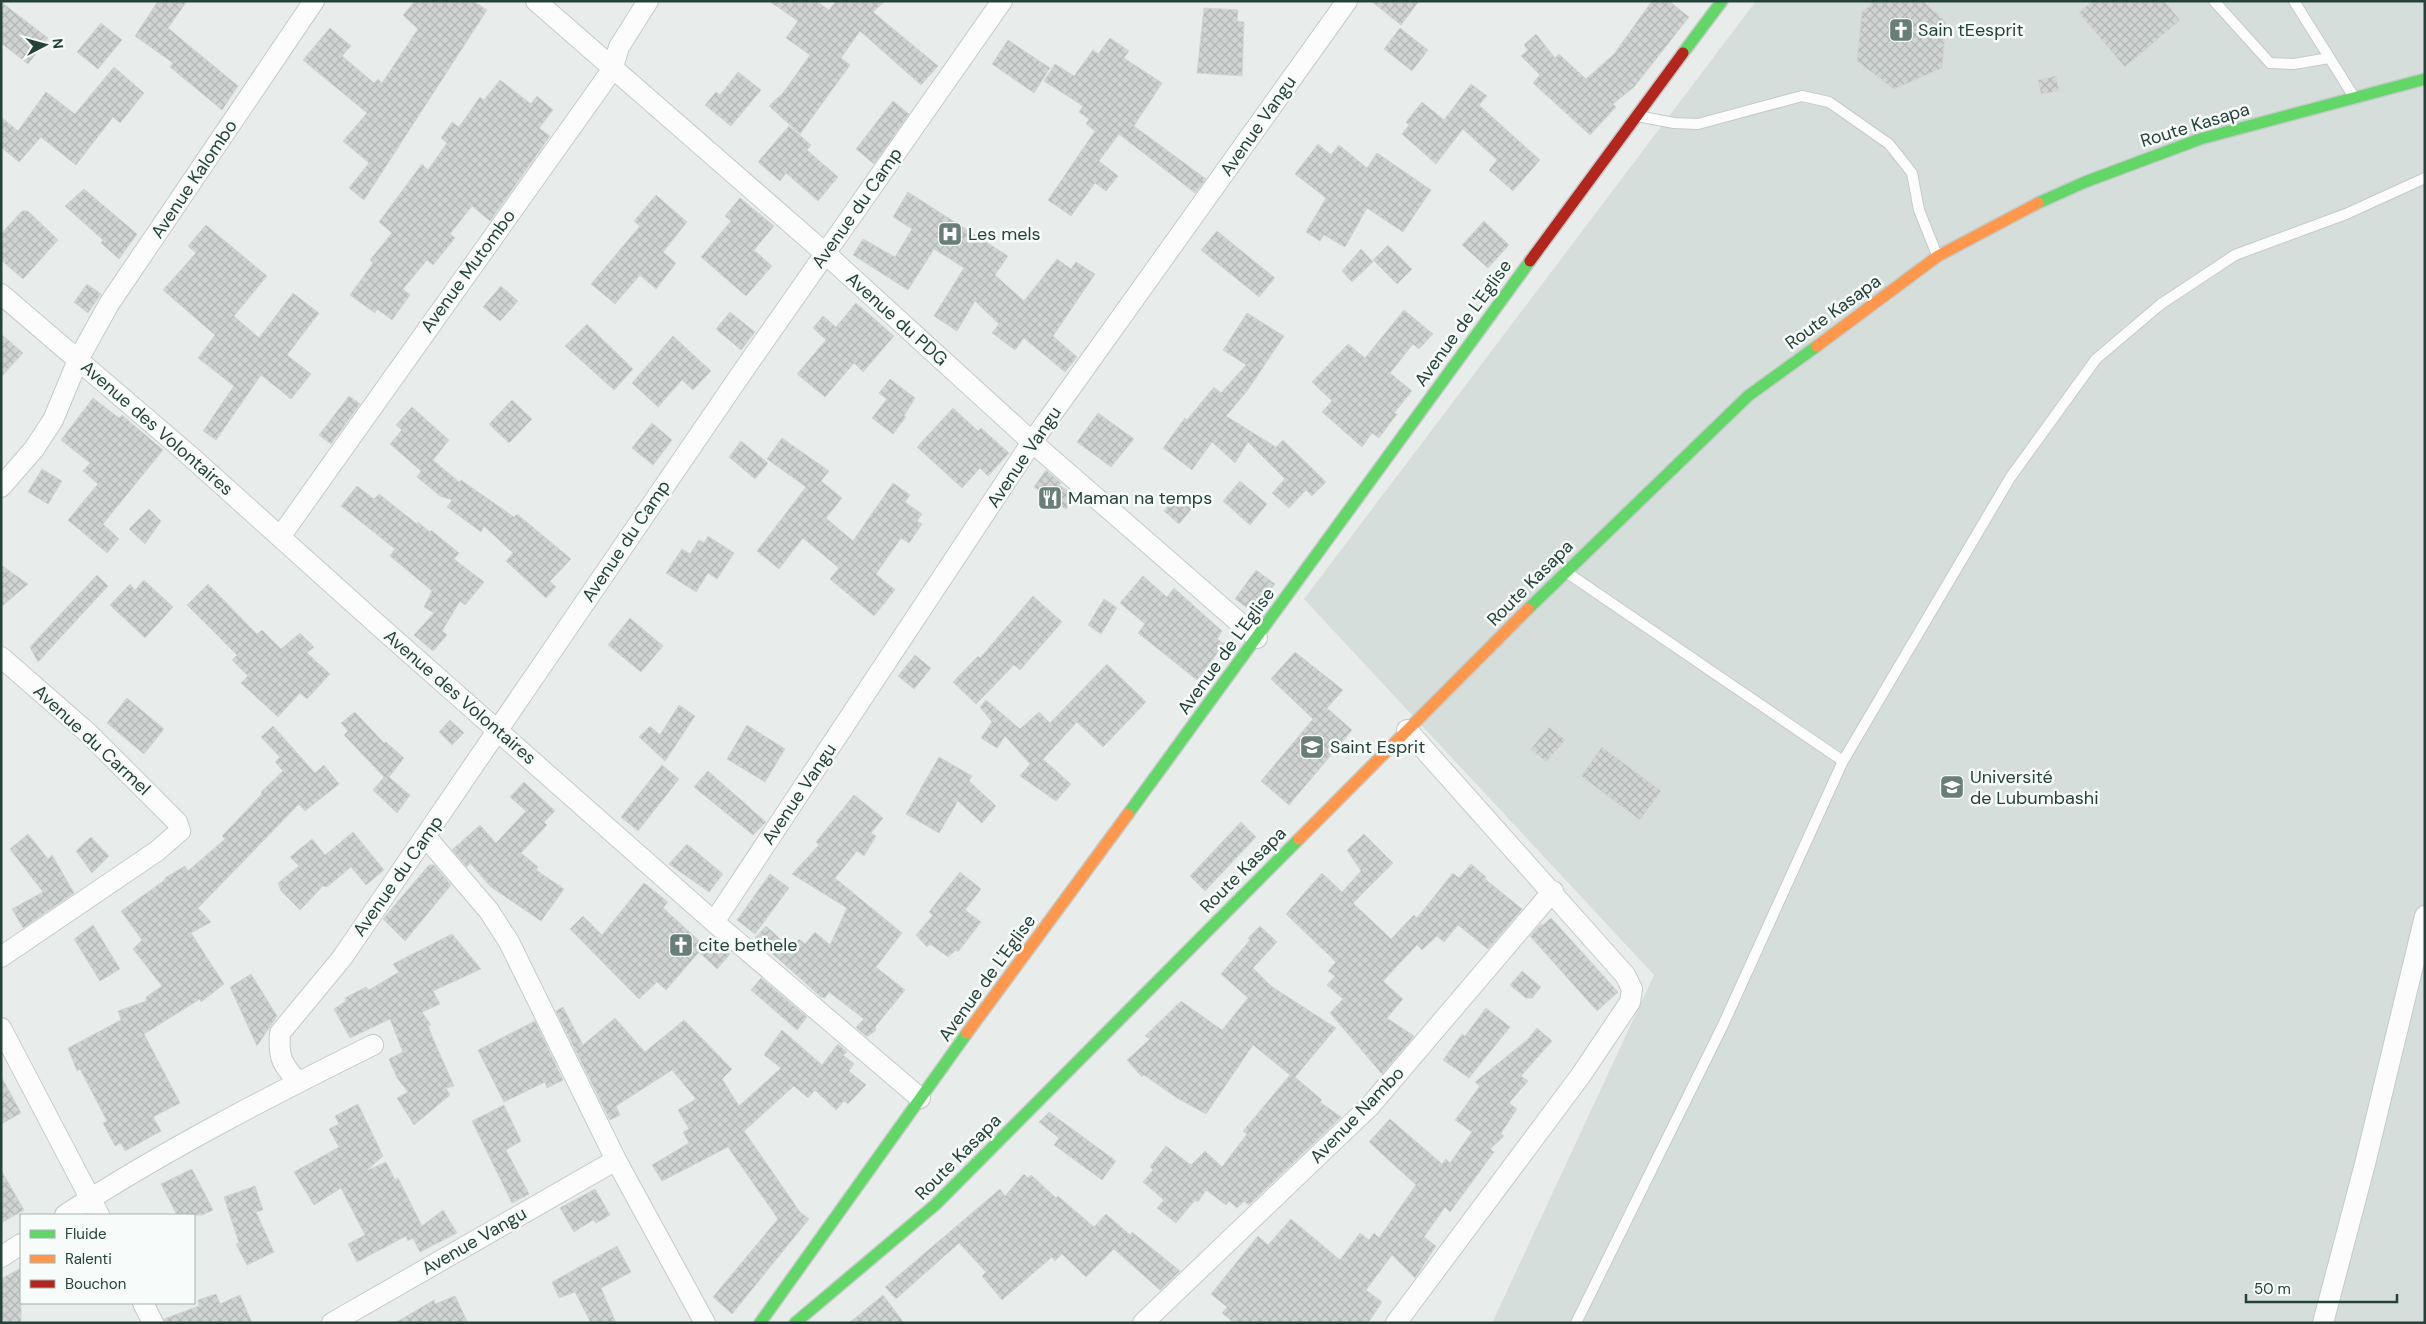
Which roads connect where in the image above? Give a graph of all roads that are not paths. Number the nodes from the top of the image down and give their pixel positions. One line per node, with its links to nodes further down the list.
1 (314, 1): 18 (street, Avenue Kalombo)
2 (536, 1): 10 (street, Avenue du PDG)
3 (648, 1): 10 (street, Avenue Mutombo)
4 (1002, 1): 15 (street, Avenue du Camp)
5 (1347, 1): 19 (street, Avenue Vangu)
6 (1722, 1): 13 (main road, Avenue de L'Eglise)
7 (2214, 1): 9 (lane)
8 (2294, 1): 9 (lane)
9 (2329, 58): 12 (lane)
10 (612, 70): 15 (street, Avenue du PDG); 21 (street, Avenue Mutombo)
11 (2425, 80): 12 (main road, Route Kasapa)
12 (2354, 98): 16 (main road, Route Kasapa)
13 (1635, 116): 16 (lane); 23 (main road, Avenue de L'Eglise)
14 (2425, 178): 27 (lane)
15 (826, 254): 19 (street, Avenue du PDG); 25 (street, Avenue du Camp)
16 (1938, 256): 22 (main road, Route Kasapa)
17 (1, 294): 18 (street, Avenue des Volontaires)
18 (78, 360): 20 (street, Avenue Kalombo); 21 (street, Avenue des Volontaires)
19 (1032, 442): 23 (street, Avenue du PDG); 31 (street, Avenue Vangu)
20 (1, 487)
21 (280, 537): 25 (street, Avenue des Volontaires)
22 (1565, 572): 26 (main road, Route Kasapa); 27 (lane)
23 (1257, 638): 36 (main road, Avenue de L'Eglise)
24 (1, 658): 32 (street, Avenue du Carmel)
25 (497, 730): 28 (street, Avenue du Camp); 31 (street, Avenue des Volontaires)
26 (1407, 730): 29 (street); 47 (main road, Route Kasapa)
27 (1843, 761): 50 (lane)
28 (426, 837): 35 (street, Avenue du Camp); 37 (street)
29 (1553, 891): 48 (street, Avenue Nambo); 49 (street)
30 (2425, 916): 51 (street)
31 (714, 922): 36 (street, Avenue des Volontaires)
32 (1, 957)
33 (1, 1028): 38 (street)
34 (373, 1045): 35 (street)
35 (298, 1082): 38 (street)
36 (920, 1098): 46 (main road, Avenue de L'Eglise)
37 (616, 1160): 44 (street, Avenue Vangu); 45 (street)
38 (94, 1207): 39 (street)
39 (69, 1214)
40 (20, 1245): 41 (street)
41 (1, 1257)
42 (144, 1304): 43 (street)
43 (153, 1323)
44 (332, 1323)
45 (705, 1323)
46 (760, 1323)
47 (795, 1323)
48 (1144, 1323)
49 (1396, 1323)
50 (1576, 1323)
51 (2322, 1323)

